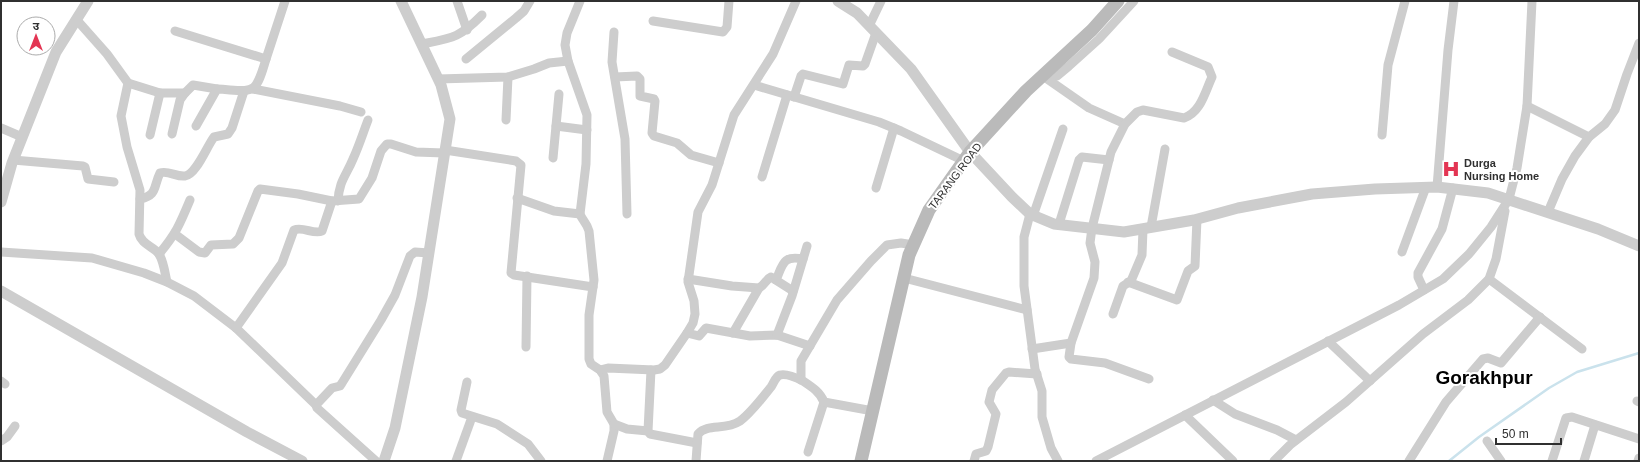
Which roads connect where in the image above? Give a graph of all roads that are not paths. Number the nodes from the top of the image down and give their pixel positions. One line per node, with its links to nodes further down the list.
1 (88, 1): 17 (street)
2 (285, 1): 26 (street)
3 (401, 1): 24 (street)
4 (457, 1): 19 (street)
5 (530, 1): 27 (street)
6 (580, 1): 28 (street)
7 (729, 1): 18 (street)
8 (796, 1): 34 (street)
9 (881, 1): 20 (street)
10 (1118, 1): 29 (main road, TARANG ROAD)
11 (1134, 1): 29 (street)
12 (1405, 1): 54 (street)
13 (1454, 1): 66 (street)
14 (1532, 1): 41 (street)
15 (844, 3): 20 (street)
16 (482, 15): 19 (street)
17 (76, 19): 33 (street); 55 (street)
18 (653, 21)
19 (467, 30): 24 (street)
20 (873, 30): 40 (street); 59 (street)
21 (175, 32): 26 (street)
22 (614, 32): 31 (street)
23 (1639, 43): 56 (street)
24 (422, 44): 32 (street)
25 (1172, 52): 45 (street)
26 (266, 59): 36 (street)
27 (466, 59)
28 (568, 61): 30 (street); 51 (street)
29 (1047, 72): 45 (street); 59 (main road, TARANG ROAD)
30 (508, 77): 32 (street); 44 (street)
31 (615, 77): 63 (street); 78 (street)
32 (438, 79): 58 (street)
33 (128, 84): 38 (street); 71 (street)
34 (754, 85): 40 (street); 63 (street)
35 (217, 89): 36 (street); 37 (street); 46 (street)
36 (248, 90): 42 (street); 71 (street)
37 (185, 92): 38 (street); 52 (street)
38 (160, 93): 53 (street)
39 (559, 94): 47 (street)
40 (791, 96): 49 (street); 64 (street)
41 (1528, 106): 56 (street); 75 (street)
42 (361, 112)
43 (368, 120): 73 (street)
44 (506, 120)
45 (1124, 124): 62 (street)
46 (196, 126)
47 (556, 126): 51 (street); 60 (street)
48 (1, 128): 55 (street)
49 (894, 128): 59 (street); 67 (street)
50 (1063, 129): 79 (street)
51 (587, 130): 77 (street)
52 (172, 134)
53 (150, 135)
54 (1382, 135)
55 (22, 137): 61 (street)
56 (1589, 137): 76 (street)
57 (1165, 149): 83 (street)
58 (444, 152): 70 (street); 73 (street); 90 (street)
59 (967, 157): 79 (street); 85 (main road, TARANG ROAD)
60 (553, 158)
61 (13, 160): 65 (street); 69 (street)
62 (1109, 160): 81 (street); 82 (street)
63 (719, 163): 95 (street)
64 (762, 177)
65 (114, 182)
66 (1431, 187): 68 (street); 80 (street); 89 (street)
67 (876, 188)
68 (1453, 188): 75 (street); 102 (street)
69 (3, 189): 74 (street)
70 (517, 198): 77 (street); 93 (street)
71 (140, 199): 91 (street)
72 (190, 200): 84 (street)
73 (335, 201): 84 (street); 108 (street)
74 (1, 202)
75 (1507, 203): 76 (street); 96 (street); 102 (street)
76 (1548, 212): 87 (street)
77 (580, 214): 100 (street)
78 (627, 214)
79 (1032, 215): 81 (street); 105 (street)
80 (1198, 219): 83 (street); 99 (street)
81 (1059, 224): 82 (street)
82 (1092, 228): 83 (street); 113 (street)
83 (1147, 228): 99 (street)
84 (175, 234): 91 (street)
85 (914, 244): 94 (main road, TARANG ROAD); 114 (street)
86 (807, 246): 92 (street)
87 (1639, 246)
88 (1, 252): 98 (street)
89 (1402, 252)
90 (429, 253): 127 (street); 143 (street)
91 (159, 254): 98 (street)
92 (803, 259): 97 (street); 104 (street)
93 (527, 276): 100 (street); 115 (street)
94 (904, 278): 105 (street); 128 (main road, TARANG ROAD)
95 (688, 279): 101 (street); 109 (street)
96 (1489, 279): 107 (street); 123 (street)
97 (776, 280): 101 (street); 104 (street)
98 (167, 282): 108 (street)
99 (1128, 282): 106 (street)
100 (593, 287): 118 (street)
101 (759, 288): 110 (street)
102 (1424, 290): 112 (street)
103 (1, 291): 141 (street)
104 (793, 291): 111 (street)
105 (1027, 310): 116 (street)
106 (1113, 314)
107 (1540, 317): 117 (street); 154 (street)
108 (236, 328): 127 (street)
109 (687, 333): 110 (street); 119 (street)
110 (733, 333): 111 (street)
111 (778, 335): 114 (street)
112 (1328, 341): 123 (street); 125 (street)
113 (1071, 343): 116 (street); 121 (street)
114 (810, 346): 122 (street)
115 (526, 347)
116 (1032, 349): 120 (street)
117 (1582, 349)
118 (600, 370): 119 (street); 131 (street)
119 (651, 370): 134 (street)
120 (1037, 374): 149 (street); 150 (street)
121 (1149, 379)
122 (801, 380): 126 (street); 139 (street)
123 (1370, 381): 137 (street)
124 (467, 382): 130 (street)
125 (1213, 400): 129 (street); 137 (street)
126 (824, 402): 128 (street); 140 (street)
127 (316, 405): 142 (street)
128 (873, 411): 148 (main road, TARANG ROAD)
129 (1185, 415): 151 (street); 152 (street)
130 (472, 417): 144 (street); 145 (street)
131 (614, 424): 134 (street); 146 (street)
132 (1596, 425): 135 (street); 156 (street); 157 (street)
133 (14, 426): 136 (street)
134 (648, 431): 139 (street)
135 (1639, 439)
136 (1, 440)
137 (1296, 440): 153 (street)
138 (1487, 441): 155 (street)
139 (697, 443): 147 (street)
140 (808, 452)
141 (302, 461)
142 (376, 461)
143 (384, 461)
144 (456, 461)
145 (541, 461)
146 (607, 461)
147 (696, 461)
148 (861, 461)
149 (974, 461)
150 (1058, 461)
151 (1096, 461)
152 (1233, 461)
153 (1274, 461)
154 (1409, 461)
155 (1501, 461)
156 (1552, 461)
157 (1584, 461)

